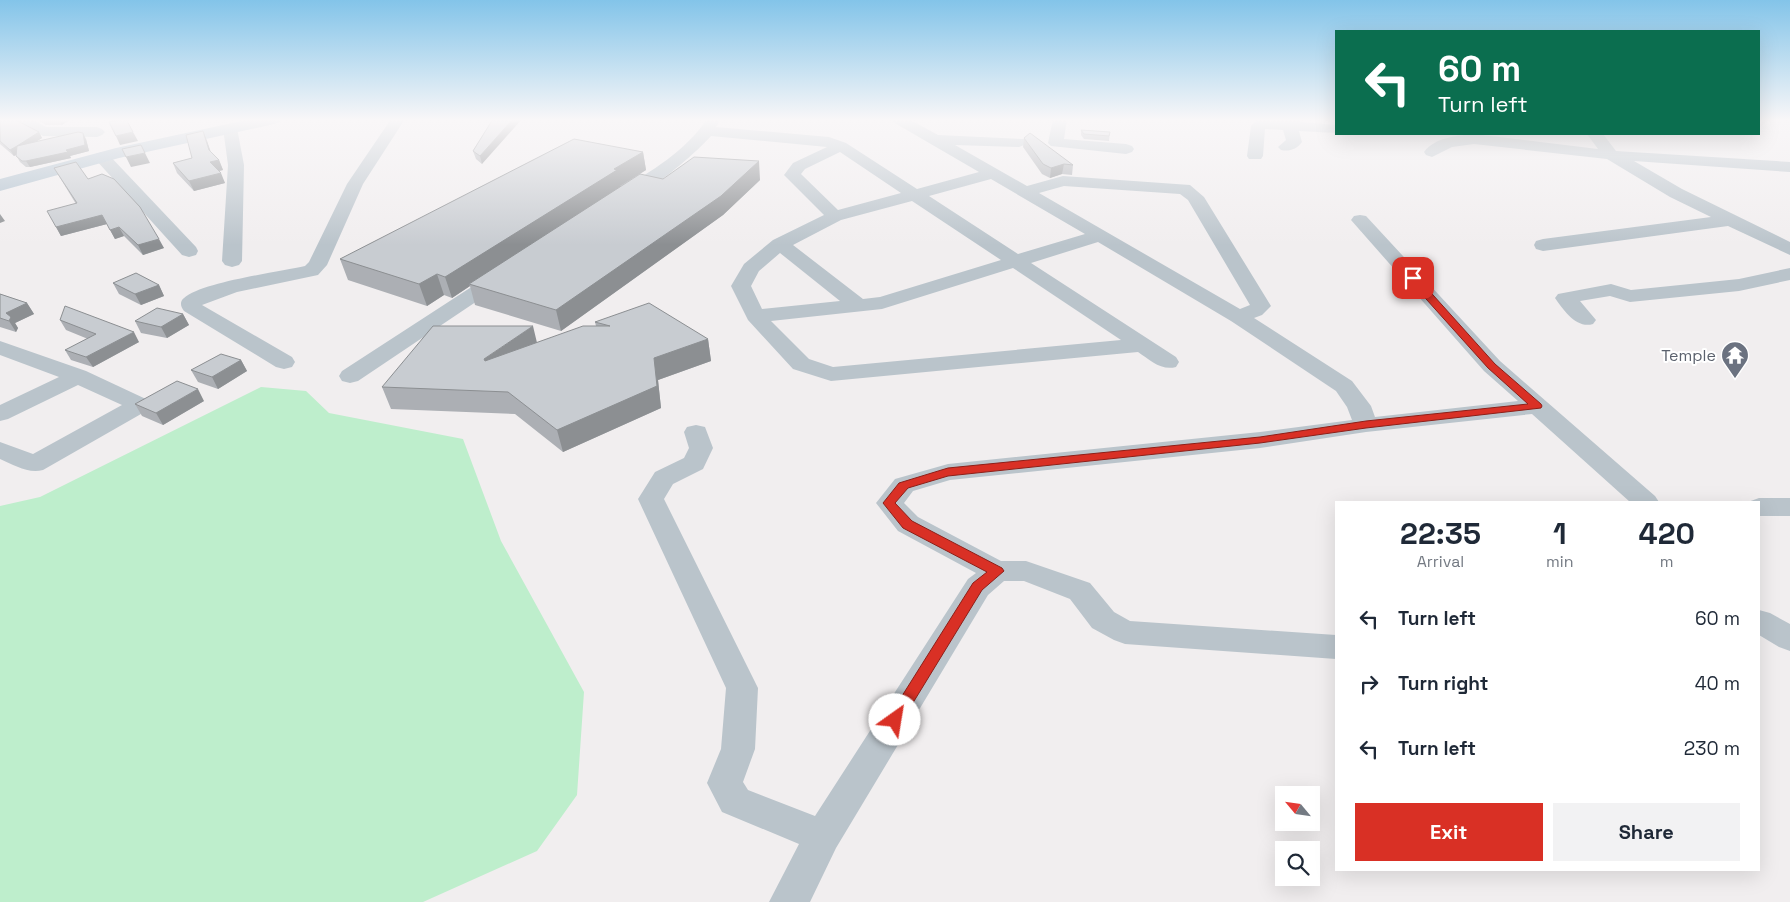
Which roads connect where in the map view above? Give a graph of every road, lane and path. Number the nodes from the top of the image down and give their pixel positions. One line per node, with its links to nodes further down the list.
1 (87, 161): 13 (main road)
2 (114, 161): 26 (street)
3 (235, 161): 27 (street)
4 (370, 161): 37 (street)
5 (677, 161): 16 (street)
6 (809, 161): 17 (street)
7 (863, 161): 15 (street)
8 (969, 161): 12 (street)
9 (1623, 161): 19 (street)
10 (1709, 161): 11 (street)
11 (1790, 167)
12 (992, 174): 14 (street); 15 (street)
13 (0, 185)
14 (1025, 192): 21 (street); 33 (street)
15 (912, 194): 17 (street); 28 (street)
16 (614, 203)
17 (836, 216): 22 (street)
18 (1360, 220): 41 (street)
19 (1730, 220): 20 (street); 23 (street)
20 (1754, 232): 24 (street); 25 (street)
21 (1100, 234): 28 (street); 33 (street)
22 (780, 244): 31 (street); 32 (street)
23 (1543, 245)
24 (1790, 249)
25 (1613, 250)
26 (189, 251)
27 (232, 261)
28 (1016, 262): 31 (street); 35 (street)
29 (515, 268): 40 (street)
30 (1790, 274): 34 (street)
31 (858, 305): 32 (street)
32 (754, 316): 35 (street)
33 (1238, 317): 43 (street)
34 (1586, 320)
35 (1142, 345): 38 (street)
36 (0, 348): 39 (street)
37 (284, 362)
38 (1168, 362)
39 (78, 376): 42 (street); 45 (street)
40 (350, 376)
41 (1537, 406): 43 (street); 46 (street)
42 (0, 414)
43 (1366, 424): 49 (street)
44 (696, 432): 53 (street)
45 (0, 450)
46 (1645, 501)
47 (1760, 507): 48 (street)
48 (1790, 507)
49 (997, 571): 52 (street); 53 (street)
50 (1760, 622): 51 (street)
51 (1790, 639)
52 (1335, 647)
53 (823, 836): 54 (street)
54 (789, 902)

